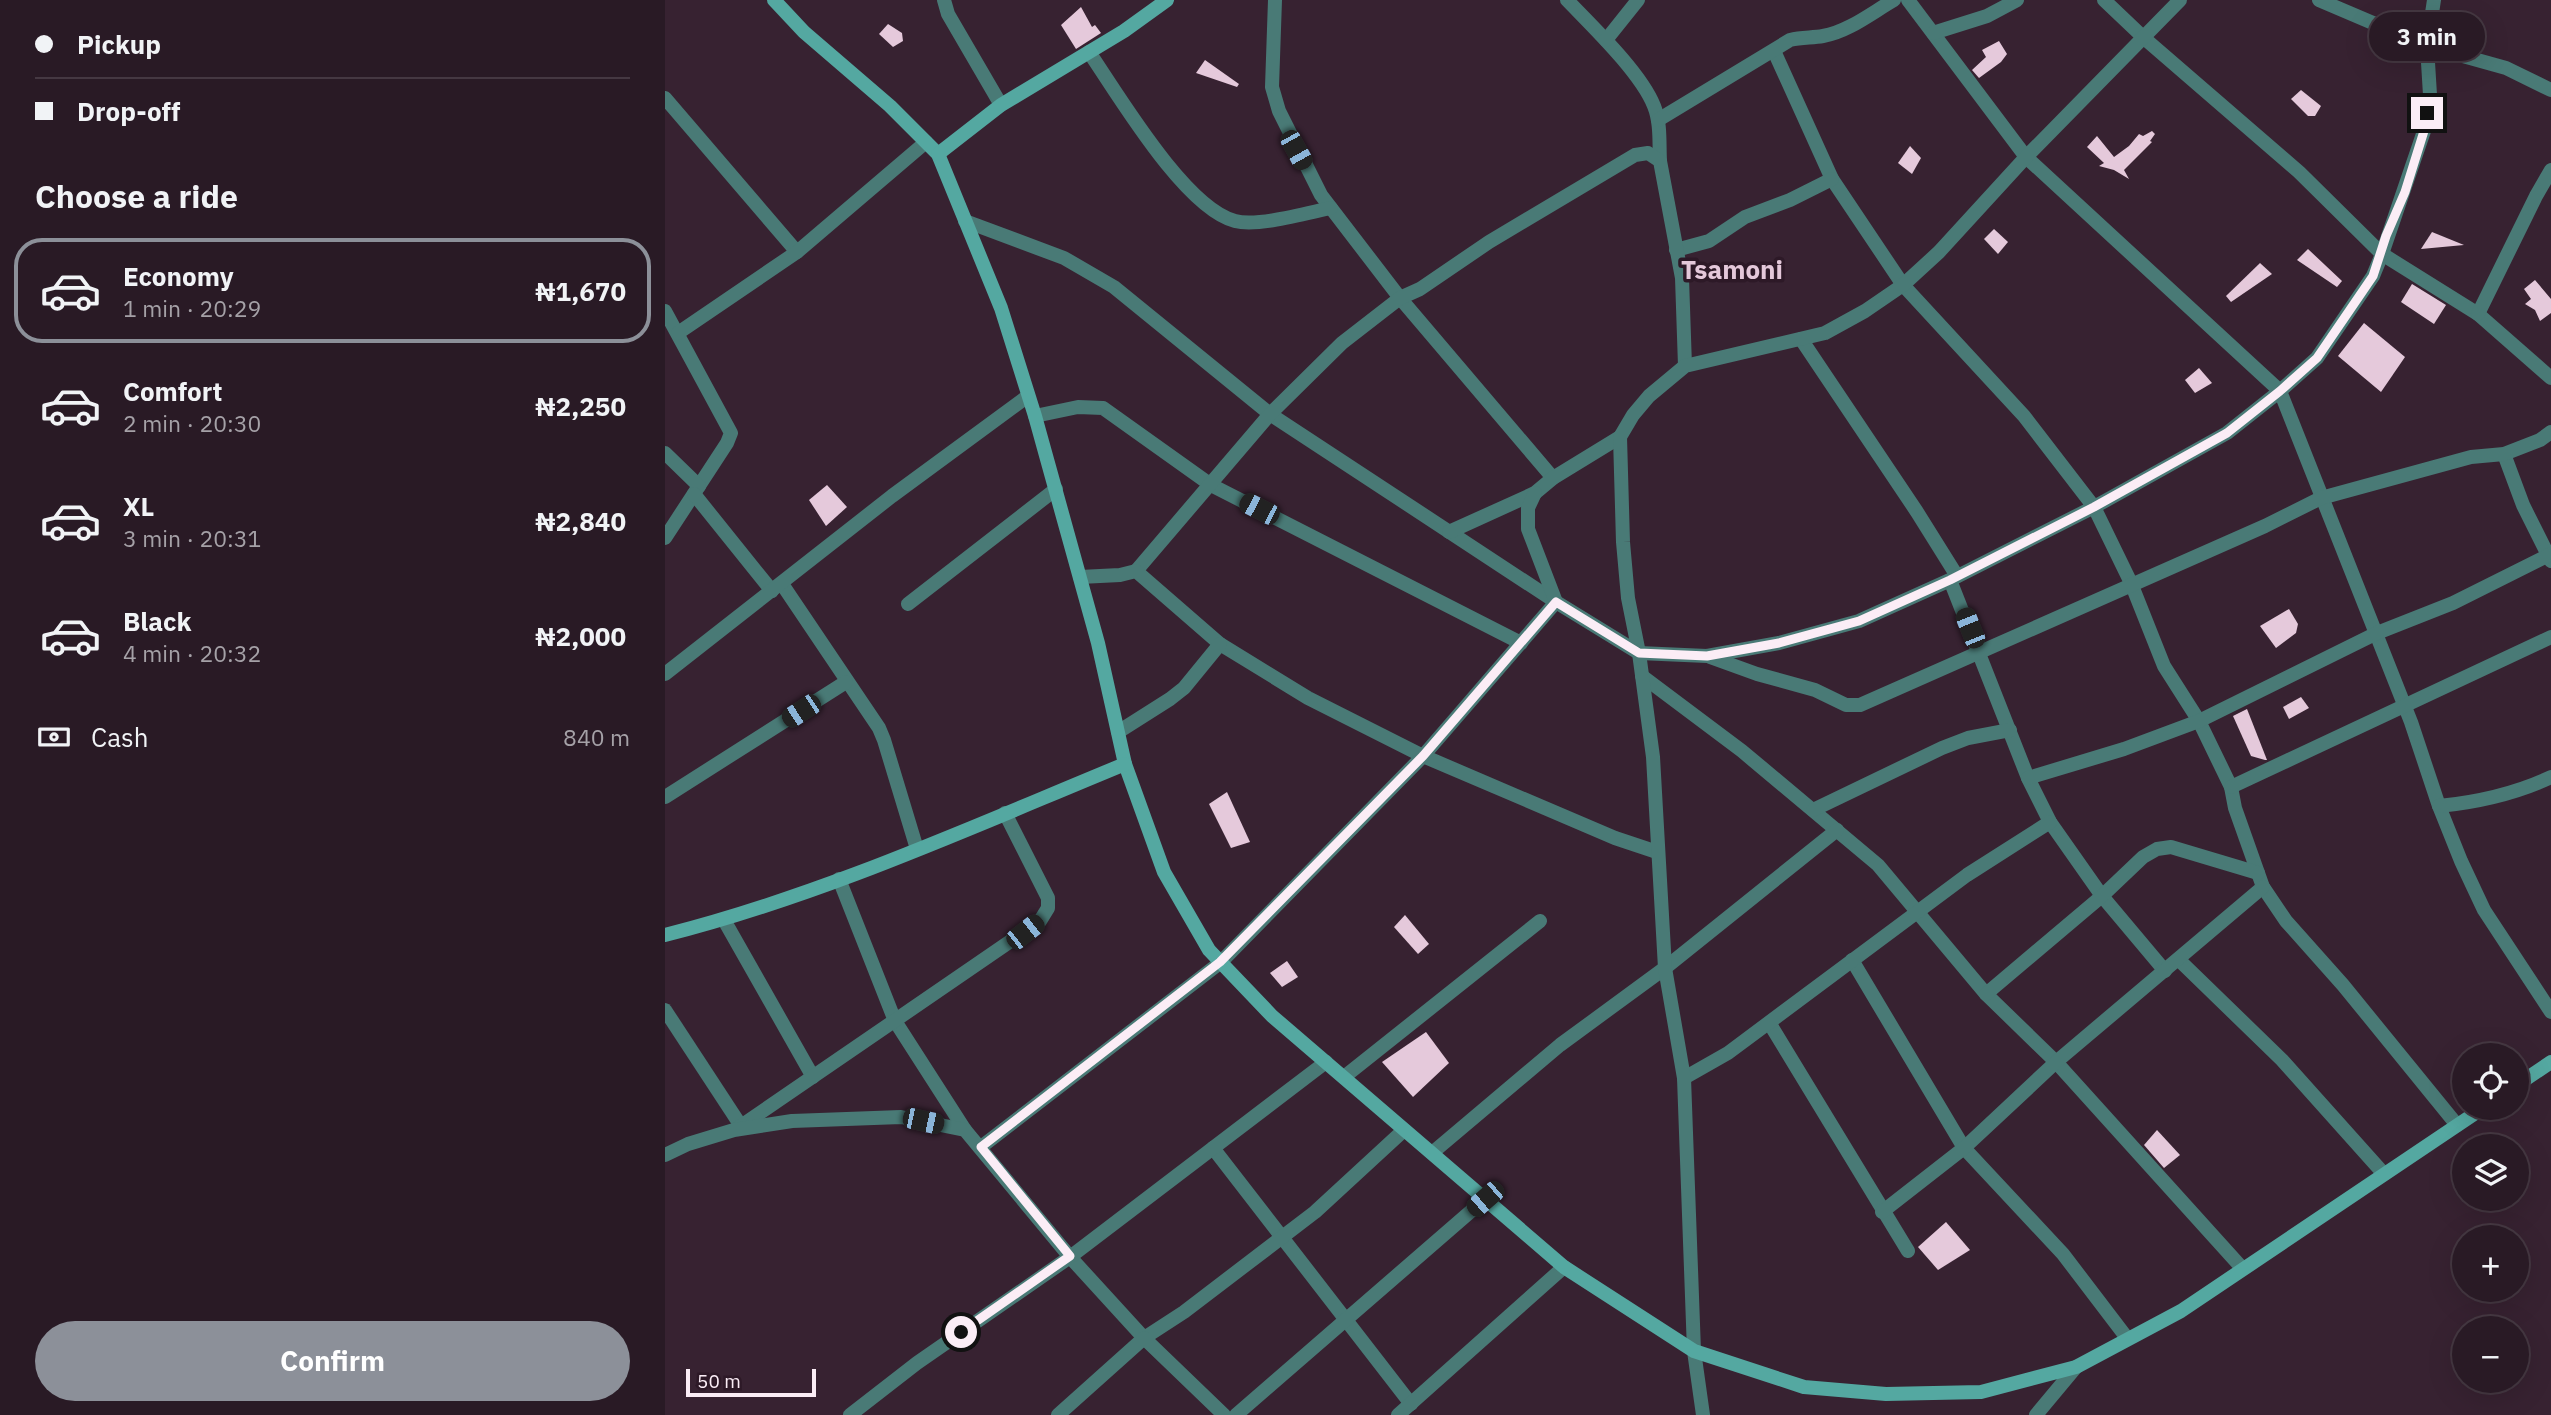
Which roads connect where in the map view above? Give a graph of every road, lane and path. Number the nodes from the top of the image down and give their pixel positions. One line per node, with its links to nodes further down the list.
1 (774, 0): 24 (main road)
2 (944, 0): 22 (street)
3 (1167, 0): 19 (main road)
4 (1275, 0): 30 (street)
5 (1567, 0): 16 (street)
6 (1638, 0): 16 (street)
7 (1894, 0): 18 (street)
8 (1908, 0): 14 (street)
9 (2017, 0): 14 (street)
10 (2104, 0): 15 (street)
11 (2180, 0): 15 (street)
12 (2319, 0): 17 (street)
13 (2434, 0): 17 (street)
14 (1933, 33): 26 (street)
15 (2144, 38): 26 (street); 34 (street)
16 (1606, 40): 23 (street)
17 (2427, 46): 20 (street); 34 (street)
18 (1774, 51): 23 (street); 29 (street)
19 (1089, 52): 22 (main road); 30 (street)
20 (2551, 90)
21 (665, 98): 33 (street)
22 (1001, 105): 25 (main road)
23 (1658, 120): 27 (street)
24 (926, 142): 25 (main road); 33 (street)
25 (937, 154): 31 (main road)
26 (2026, 157): 35 (street); 43 (street)
27 (1661, 161): 32 (street); 36 (street)
28 (2551, 170): 38 (street)
29 (1832, 179): 32 (street); 35 (street)
30 (1331, 208): 36 (street)
31 (965, 221): 44 (main road); 45 (street)
32 (1676, 250): 41 (street)
33 (797, 252): 39 (street)
34 (2382, 254): 38 (street); 43 (street)
35 (1903, 285): 40 (street); 57 (street)
36 (1400, 298): 45 (street); 51 (street)
37 (665, 311): 39 (street)
38 (2478, 314): 42 (street)
39 (678, 333): 54 (street)
40 (1801, 339): 41 (street); 63 (street)
41 (1685, 366): 48 (street)
42 (2551, 378)
43 (2280, 391): 56 (street); 57 (street)
44 (1028, 396): 46 (main road); 65 (street)
45 (1270, 414): 52 (street); 58 (street)
46 (1035, 416): 52 (street); 53 (main road)
47 (2551, 432): 50 (street)
48 (1620, 437): 51 (street); 72 (street)
49 (665, 453): 54 (street)
50 (2504, 454): 56 (street); 60 (street)
51 (1553, 478): 55 (street)
52 (1211, 485): 61 (street); 70 (street)
53 (1056, 489): 62 (main road); 67 (street)
54 (696, 490): 59 (street); 65 (street)
55 (1535, 493): 58 (street); 66 (street)
56 (2322, 498): 64 (street); 68 (street)
57 (2094, 507): 63 (street); 64 (street)
58 (1449, 532): 66 (street)
59 (665, 538)
60 (2550, 557): 68 (street)
61 (1136, 571): 62 (street); 71 (street)
62 (1080, 577): 81 (main road)
63 (1954, 578): 73 (street); 74 (street)
64 (2131, 583): 73 (street); 79 (street)
65 (777, 588): 75 (street); 77 (street)
66 (1556, 602): 70 (street); 72 (street)
67 (908, 604)
68 (2377, 633): 78 (street); 79 (street)
69 (2551, 637): 78 (street)
70 (1521, 643): 82 (street)
71 (1220, 644): 81 (street); 82 (street)
72 (1639, 653): 74 (street); 76 (street)
73 (1980, 653): 74 (street); 80 (street)
74 (1707, 656)
75 (665, 674)
76 (1642, 676): 89 (street); 94 (street)
77 (846, 682): 87 (street); 93 (street)
78 (2405, 706): 86 (street); 88 (street)
79 (2199, 721): 85 (street); 86 (street)
80 (2010, 730): 85 (street); 89 (street)
81 (1118, 732): 83 (main road)
82 (1423, 756): 94 (street); 105 (street)
83 (1125, 764): 90 (main road); 105 (main road)
84 (2551, 777): 88 (street)
85 (2028, 778): 91 (street)
86 (2231, 787): 95 (street)
87 (665, 797)
88 (2439, 806): 110 (street)
89 (1813, 810): 92 (street)
90 (1005, 813): 93 (main road); 111 (street)
91 (2050, 822): 98 (street); 99 (street)
92 (1836, 830): 99 (street); 106 (street)
93 (917, 849): 96 (main road)
94 (1657, 852): 106 (street)
95 (2258, 873): 97 (street); 98 (street)
96 (839, 879): 100 (main road); 111 (street)
97 (2263, 887): 104 (street); 121 (street)
98 (2102, 896): 107 (street); 108 (street)
99 (1918, 912): 103 (street); 108 (street)
100 (724, 920): 102 (main road); 116 (street)
101 (1540, 921): 117 (street)
102 (665, 935)
103 (1852, 960): 112 (street); 127 (street)
104 (2179, 960): 107 (street); 130 (street)
105 (1220, 962): 113 (main road); 125 (street)
106 (1665, 968): 119 (street); 128 (street)
107 (2165, 971): 114 (street)
108 (1986, 993): 114 (street)
109 (665, 1010): 122 (street)
110 (2551, 1013)
111 (895, 1021): 116 (street); 123 (street)
112 (1770, 1024): 119 (street); 132 (street)
113 (1326, 1062): 117 (main road); 126 (street)
114 (2056, 1062): 127 (street); 137 (street)
115 (2551, 1062): 118 (main road)
116 (813, 1077): 122 (street)
117 (1344, 1077): 124 (main road)
118 (2529, 1077)
119 (1684, 1078): 141 (street)
120 (2465, 1120): 121 (main road)
121 (2457, 1125): 130 (main road)
122 (737, 1128): 123 (street); 129 (street)
123 (965, 1130): 125 (street)
124 (1404, 1130): 128 (main road); 133 (street)
125 (981, 1147): 135 (street)
126 (1213, 1148): 133 (street); 135 (street)
127 (1964, 1148): 132 (street); 140 (street)
128 (1432, 1153): 131 (main road)
129 (665, 1155)
130 (2384, 1174): 137 (main road)
131 (1485, 1199): 136 (main road); 138 (street)
132 (1882, 1212): 134 (street)
133 (1281, 1237): 138 (street); 139 (street)
134 (1908, 1251)
135 (1070, 1256): 139 (street); 145 (street)
136 (1564, 1267): 141 (main road); 143 (street)
137 (2242, 1268): 140 (main road)
138 (1346, 1321): 143 (street); 148 (street)
139 (1144, 1338): 146 (street); 147 (street)
140 (2127, 1338): 142 (main road)
141 (1694, 1351): 142 (main road); 144 (street)
142 (2076, 1367): 150 (street)
143 (1411, 1404): 149 (street)
144 (1700, 1413)
145 (850, 1415)
146 (1058, 1415)
147 (1224, 1415)
148 (1236, 1415)
149 (1398, 1415)
150 (2036, 1415)

